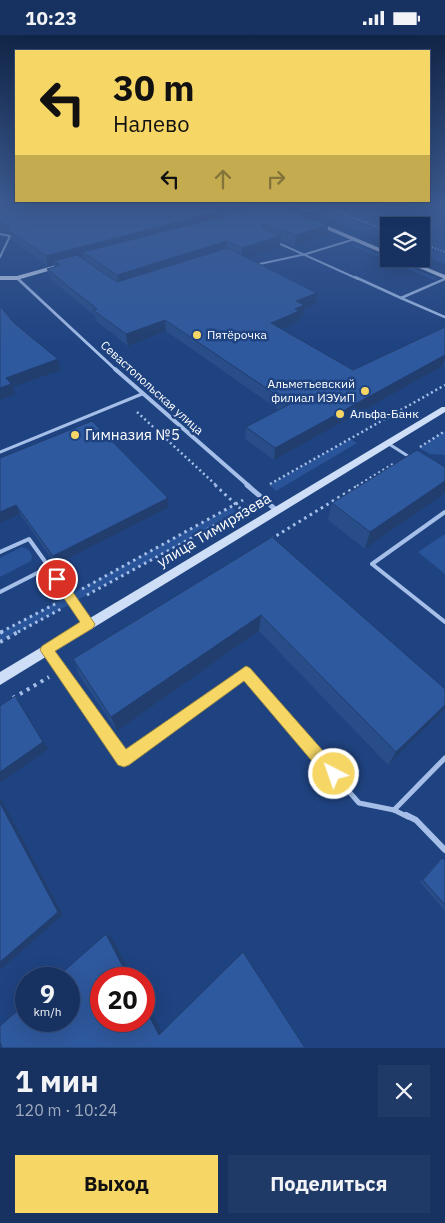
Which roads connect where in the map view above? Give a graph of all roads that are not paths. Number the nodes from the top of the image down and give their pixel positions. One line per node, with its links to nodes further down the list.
1 (302, 252): 3 (lane)
2 (312, 252): 3 (lane)
3 (306, 254): 5 (lane); 10 (lane)
4 (70, 263): 8 (street)
5 (250, 266)
6 (420, 267): 9 (street)
7 (0, 278): 8 (street)
8 (17, 278): 12 (street, Севастопольская улица)
9 (445, 278): 10 (lane)
10 (401, 298): 11 (lane)
11 (445, 317)
12 (142, 394): 15 (lane); 17 (street, Севастопольская улица)
13 (445, 409): 14 (street, улица Тимирязева)
14 (389, 444): 16 (lane); 17 (street, улица Тимирязева)
15 (0, 452)
16 (415, 460)
17 (276, 510): 23 (street, улица Тимирязева)
18 (445, 512): 22 (lane)
19 (0, 552): 20 (lane)
20 (49, 567): 21 (lane); 23 (lane)
21 (0, 592)
22 (445, 622)
23 (89, 624): 24 (street, улица Тимирязева)
24 (46, 650): 25 (street, улица Тимирязева); 27 (lane)
25 (0, 679)
26 (445, 758): 27 (lane)
27 (394, 810): 28 (lane)
28 (445, 850)

